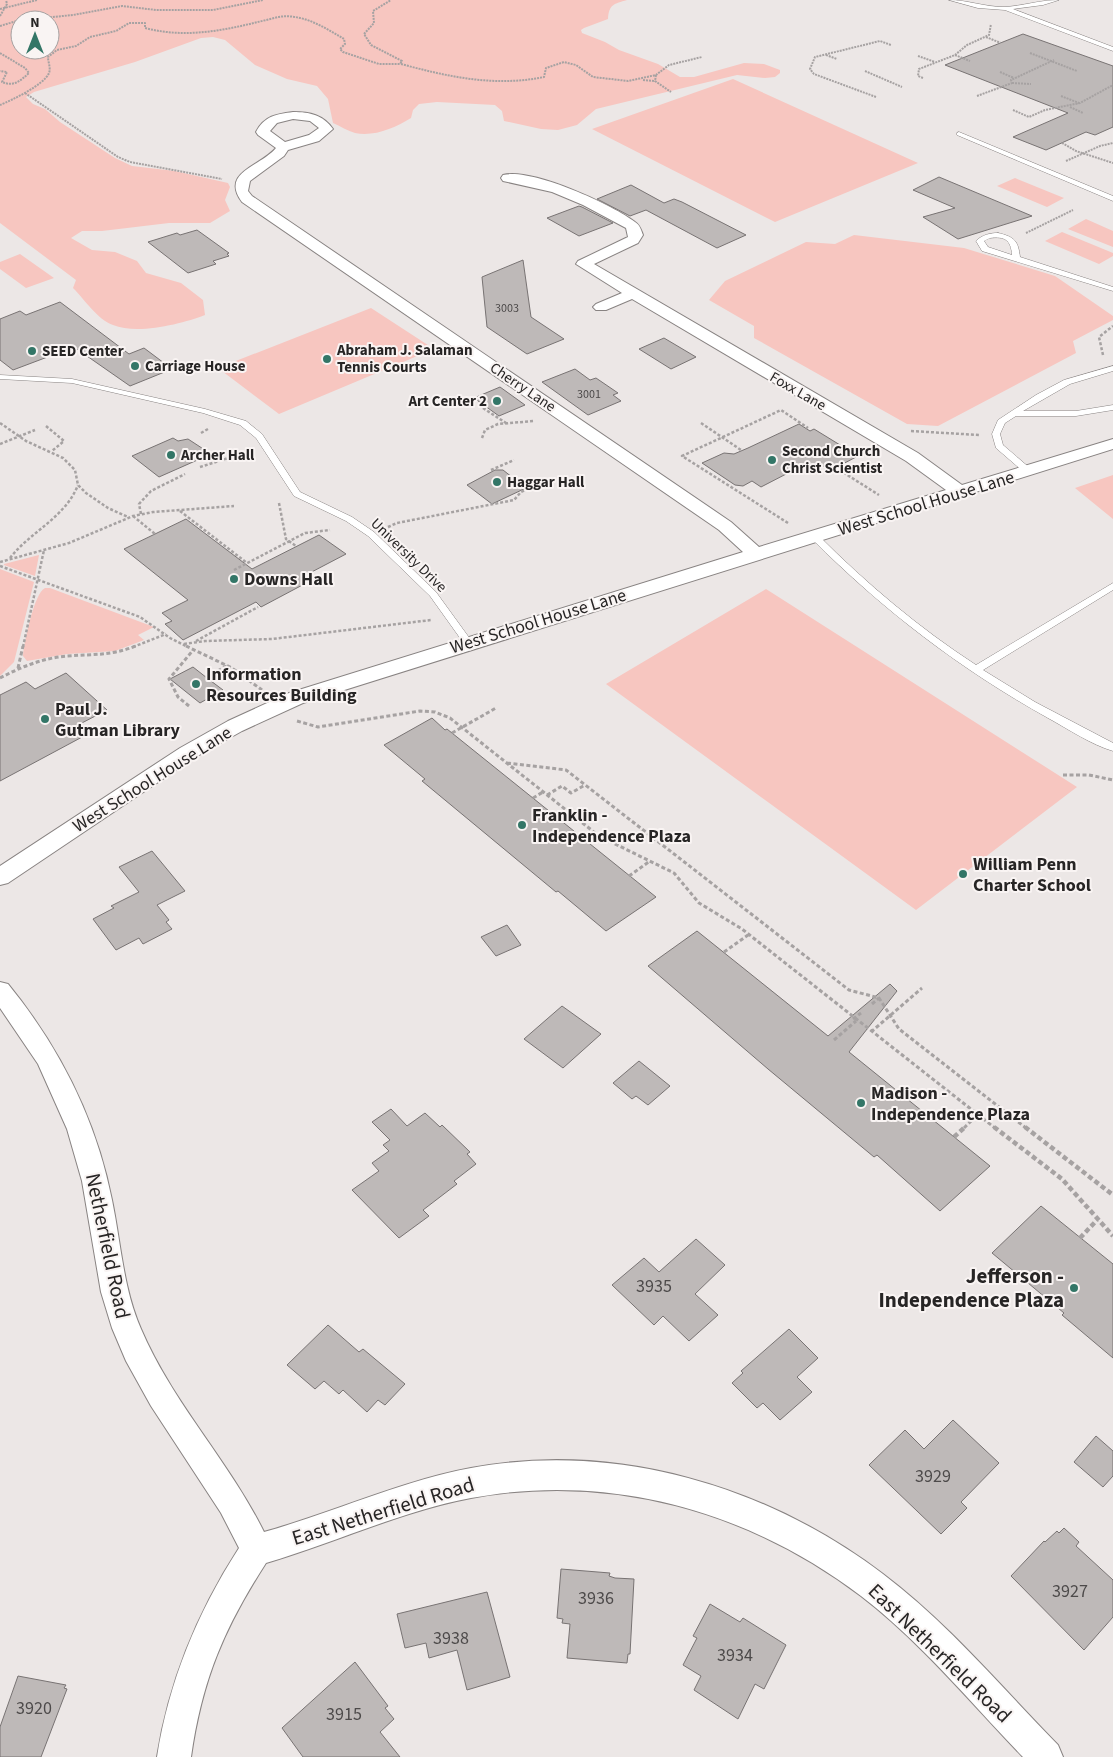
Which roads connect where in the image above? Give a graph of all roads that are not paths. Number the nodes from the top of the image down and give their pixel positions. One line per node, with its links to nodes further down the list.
1 (952, 0): 3 (lane)
2 (1056, 0): 3 (lane)
3 (1007, 9): 4 (lane)
4 (1113, 49)
5 (959, 134): 8 (lane)
6 (283, 147): 21 (street, Cherry Lane)
7 (508, 178): 11 (street, Foxx Lane)
8 (1113, 199)
9 (1016, 258): 9 (lane); 10 (lane)
10 (1113, 289)
11 (632, 294): 12 (street); 19 (street, Foxx Lane)
12 (601, 307)
13 (1113, 368): 16 (lane)
14 (0, 377): 23 (lane, University Drive)
15 (1113, 407): 16 (lane)
16 (1015, 414): 18 (lane)
17 (1113, 444): 18 (street, West School House Lane)
18 (1028, 472): 19 (street, West School House Lane)
19 (961, 492): 20 (street, West School House Lane)
20 (815, 537): 21 (street, West School House Lane); 24 (lane)
21 (757, 554): 23 (street, West School House Lane)
22 (1113, 586): 24 (lane)
23 (468, 642): 26 (street, West School House Lane)
24 (976, 670): 25 (lane)
25 (1113, 747)
26 (0, 877)
27 (0, 990): 28 (street, Netherfield Road)
28 (256, 1550): 29 (street); 30 (street, East Netherfield Road)
29 (174, 1757)
30 (1046, 1757)

